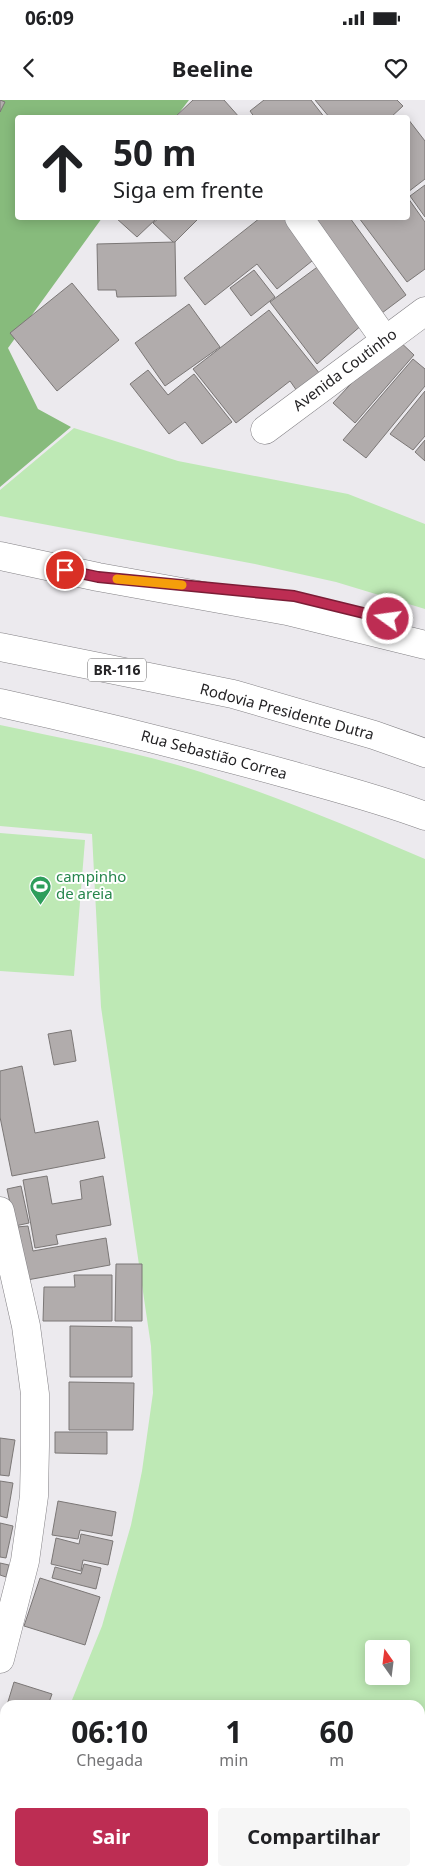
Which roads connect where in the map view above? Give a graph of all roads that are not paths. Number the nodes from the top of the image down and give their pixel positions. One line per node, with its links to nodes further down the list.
1 (300, 220): 3 (main road)
2 (422, 319): 3 (main road, Avenida Coutinho)
3 (385, 340): 4 (main road, Avenida Coutinho)
4 (265, 430)
5 (0, 556): 6 (main road)
6 (98, 577): 7 (main road); 8 (main road)
7 (425, 628)
8 (425, 645)
9 (0, 647): 11 (main road, Rodovia Presidente Dutra / BR-116)
10 (0, 703): 12 (main road, Rua Sebastião Correa)
11 (425, 753)
12 (425, 816)
13 (0, 1211): 14 (main road)
14 (0, 1660)

